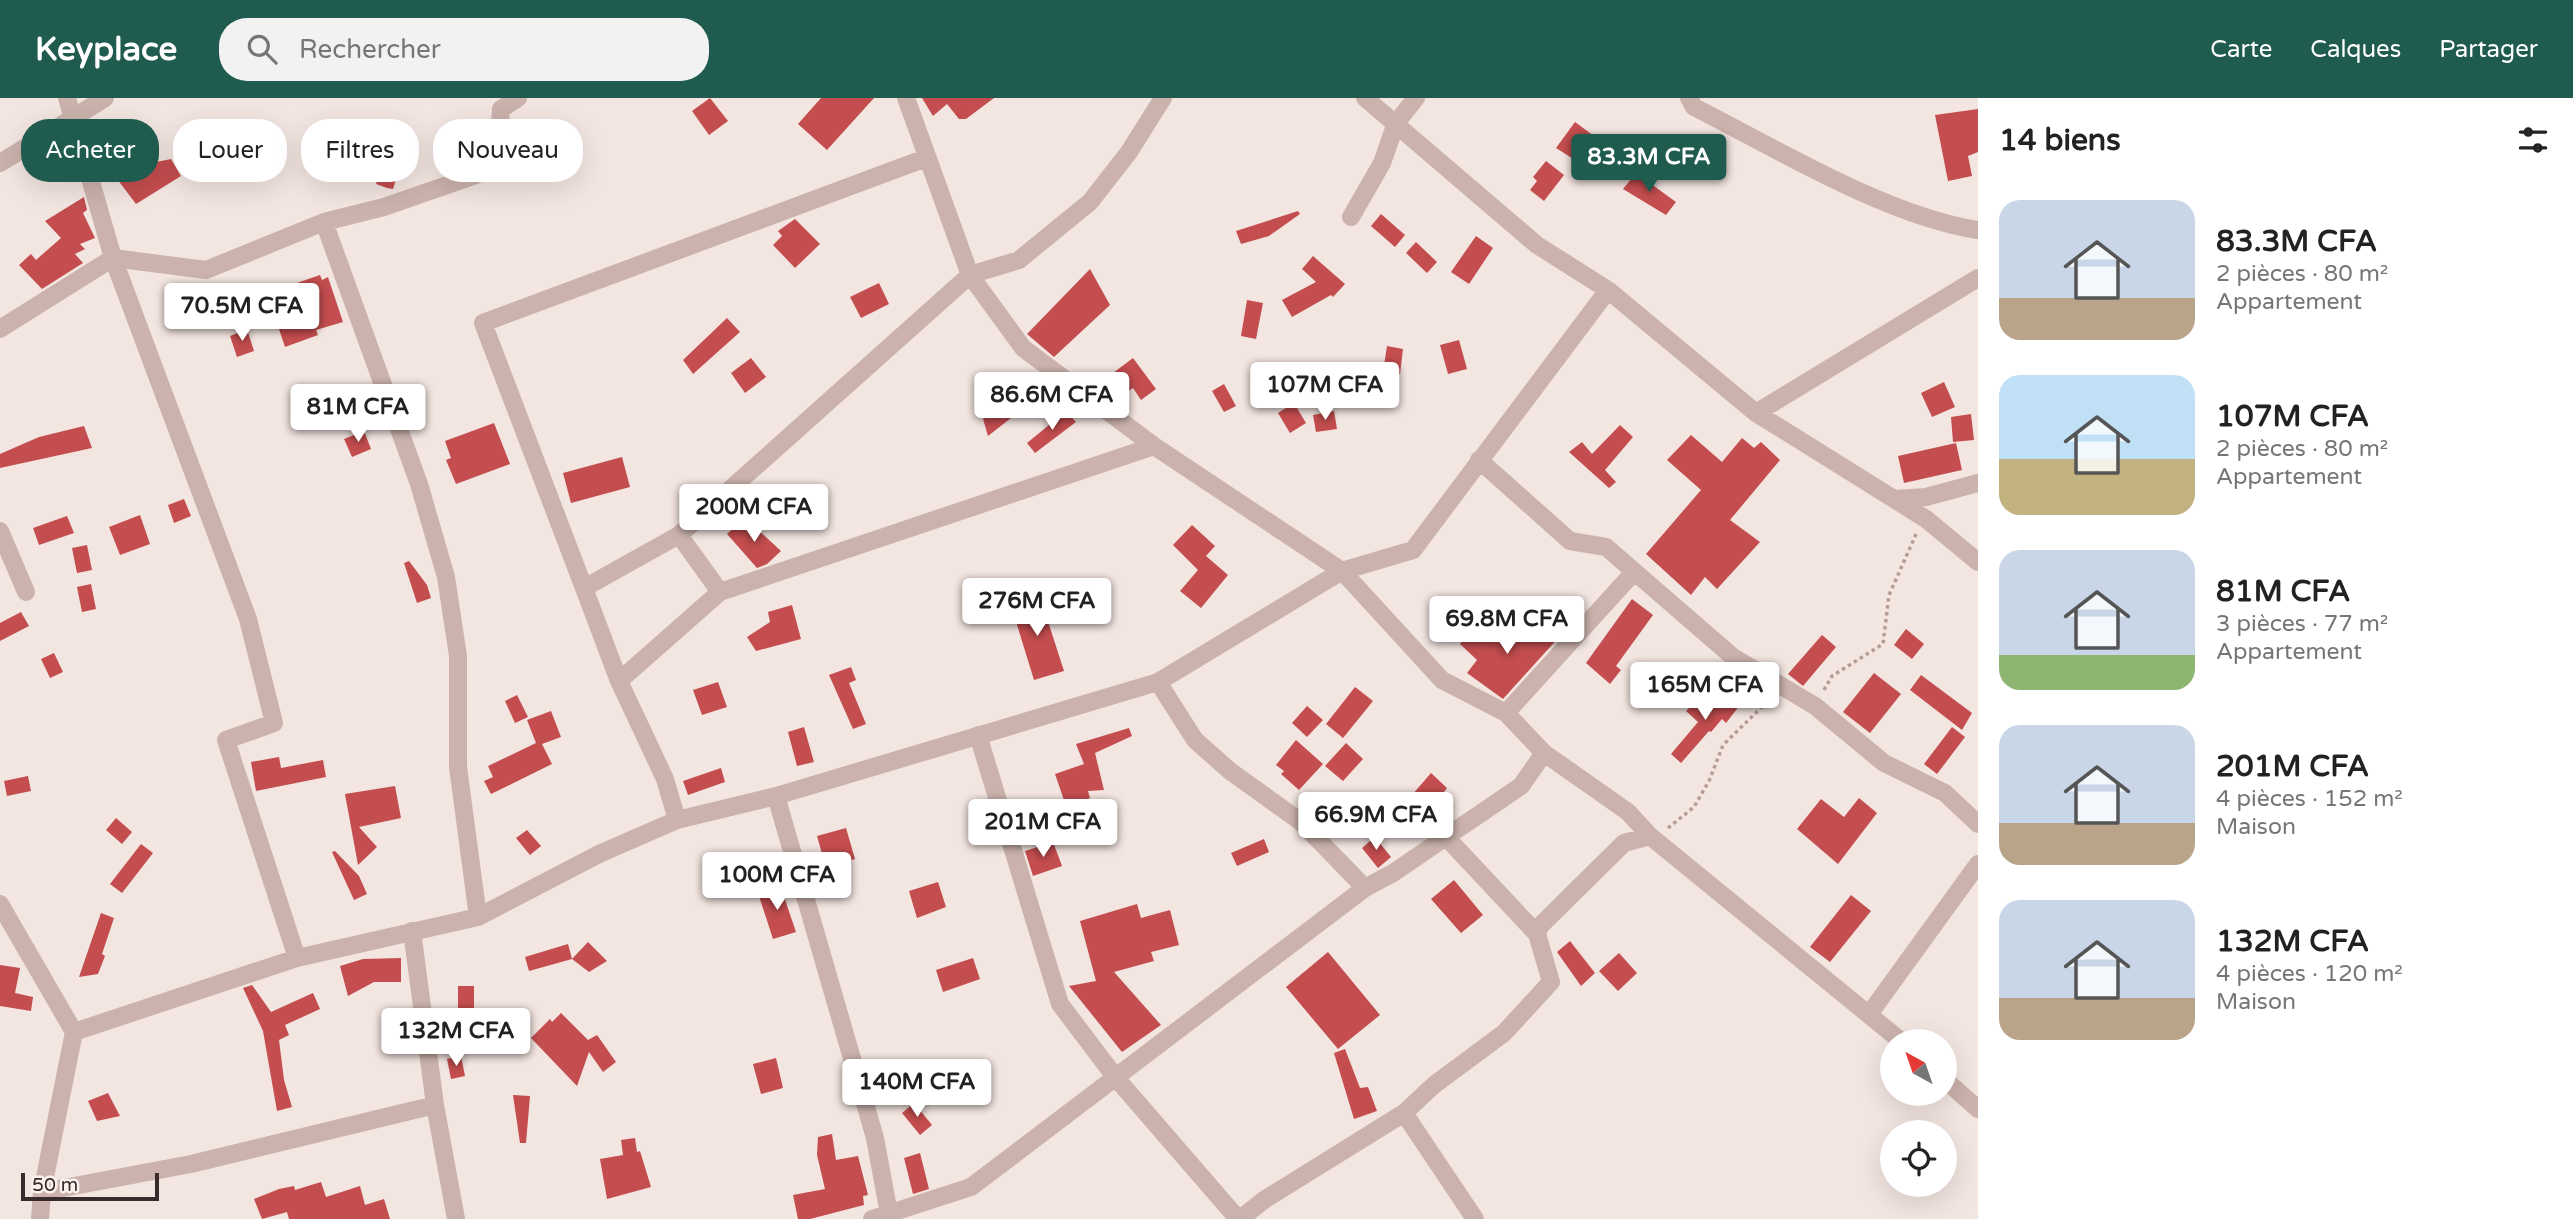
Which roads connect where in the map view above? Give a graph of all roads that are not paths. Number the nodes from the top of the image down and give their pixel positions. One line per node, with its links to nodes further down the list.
1 (67, 98): 10 (street)
2 (105, 98): 10 (street)
3 (517, 98): 9 (street)
4 (906, 98): 12 (street)
5 (1163, 98): 18 (street)
6 (1365, 98): 11 (street)
7 (1416, 98): 11 (street)
8 (1689, 98): 16 (street)
9 (498, 104): 15 (street)
10 (75, 118): 13 (street); 17 (street)
11 (1396, 123): 14 (street); 20 (street)
12 (926, 158): 18 (street); 32 (street)
13 (0, 163)
14 (1351, 217)
15 (324, 222): 17 (street); 48 (street)
16 (1978, 230)
17 (113, 258): 21 (street); 51 (street)
18 (970, 275): 23 (street); 28 (street)
19 (1978, 278): 22 (street)
20 (1608, 290): 22 (street); 24 (street)
21 (0, 329)
22 (1756, 414): 26 (street)
23 (1154, 446): 30 (street); 34 (street)
24 (1479, 460): 30 (street); 31 (street)
25 (1978, 483): 26 (street)
26 (1894, 499): 29 (street)
27 (0, 531): 33 (street)
28 (679, 535): 32 (street); 34 (street)
29 (1978, 562)
30 (1342, 570): 36 (street); 37 (street)
31 (1634, 572): 37 (street); 42 (street)
32 (584, 588): 35 (street)
33 (26, 592)
34 (720, 592): 35 (street)
35 (619, 681): 41 (street)
36 (1158, 682): 38 (street); 46 (street)
37 (1506, 713): 39 (street)
38 (978, 735): 40 (street); 55 (street)
39 (1544, 753): 43 (street); 44 (street)
40 (775, 796): 41 (street); 61 (street)
41 (677, 820): 48 (street)
42 (1978, 824)
43 (1650, 836): 50 (street); 52 (street)
44 (1446, 838): 46 (street); 50 (street)
45 (1978, 864): 52 (street)
46 (1365, 888): 55 (street)
47 (0, 904): 54 (street)
48 (478, 917): 49 (street)
49 (412, 932): 51 (street); 57 (street)
50 (1536, 934): 59 (street)
51 (297, 958): 54 (street)
52 (1870, 1013): 53 (street)
53 (1888, 1029)
54 (74, 1032): 60 (street)
55 (1116, 1078): 61 (street); 64 (street)
56 (1957, 1090): 58 (street)
57 (435, 1105): 60 (street); 63 (street)
58 (1978, 1109)
59 (1404, 1113): 64 (street); 65 (street)
60 (42, 1192): 62 (street)
61 (883, 1217)
62 (40, 1219)
63 (456, 1219)
64 (1239, 1219)
65 (1475, 1219)

